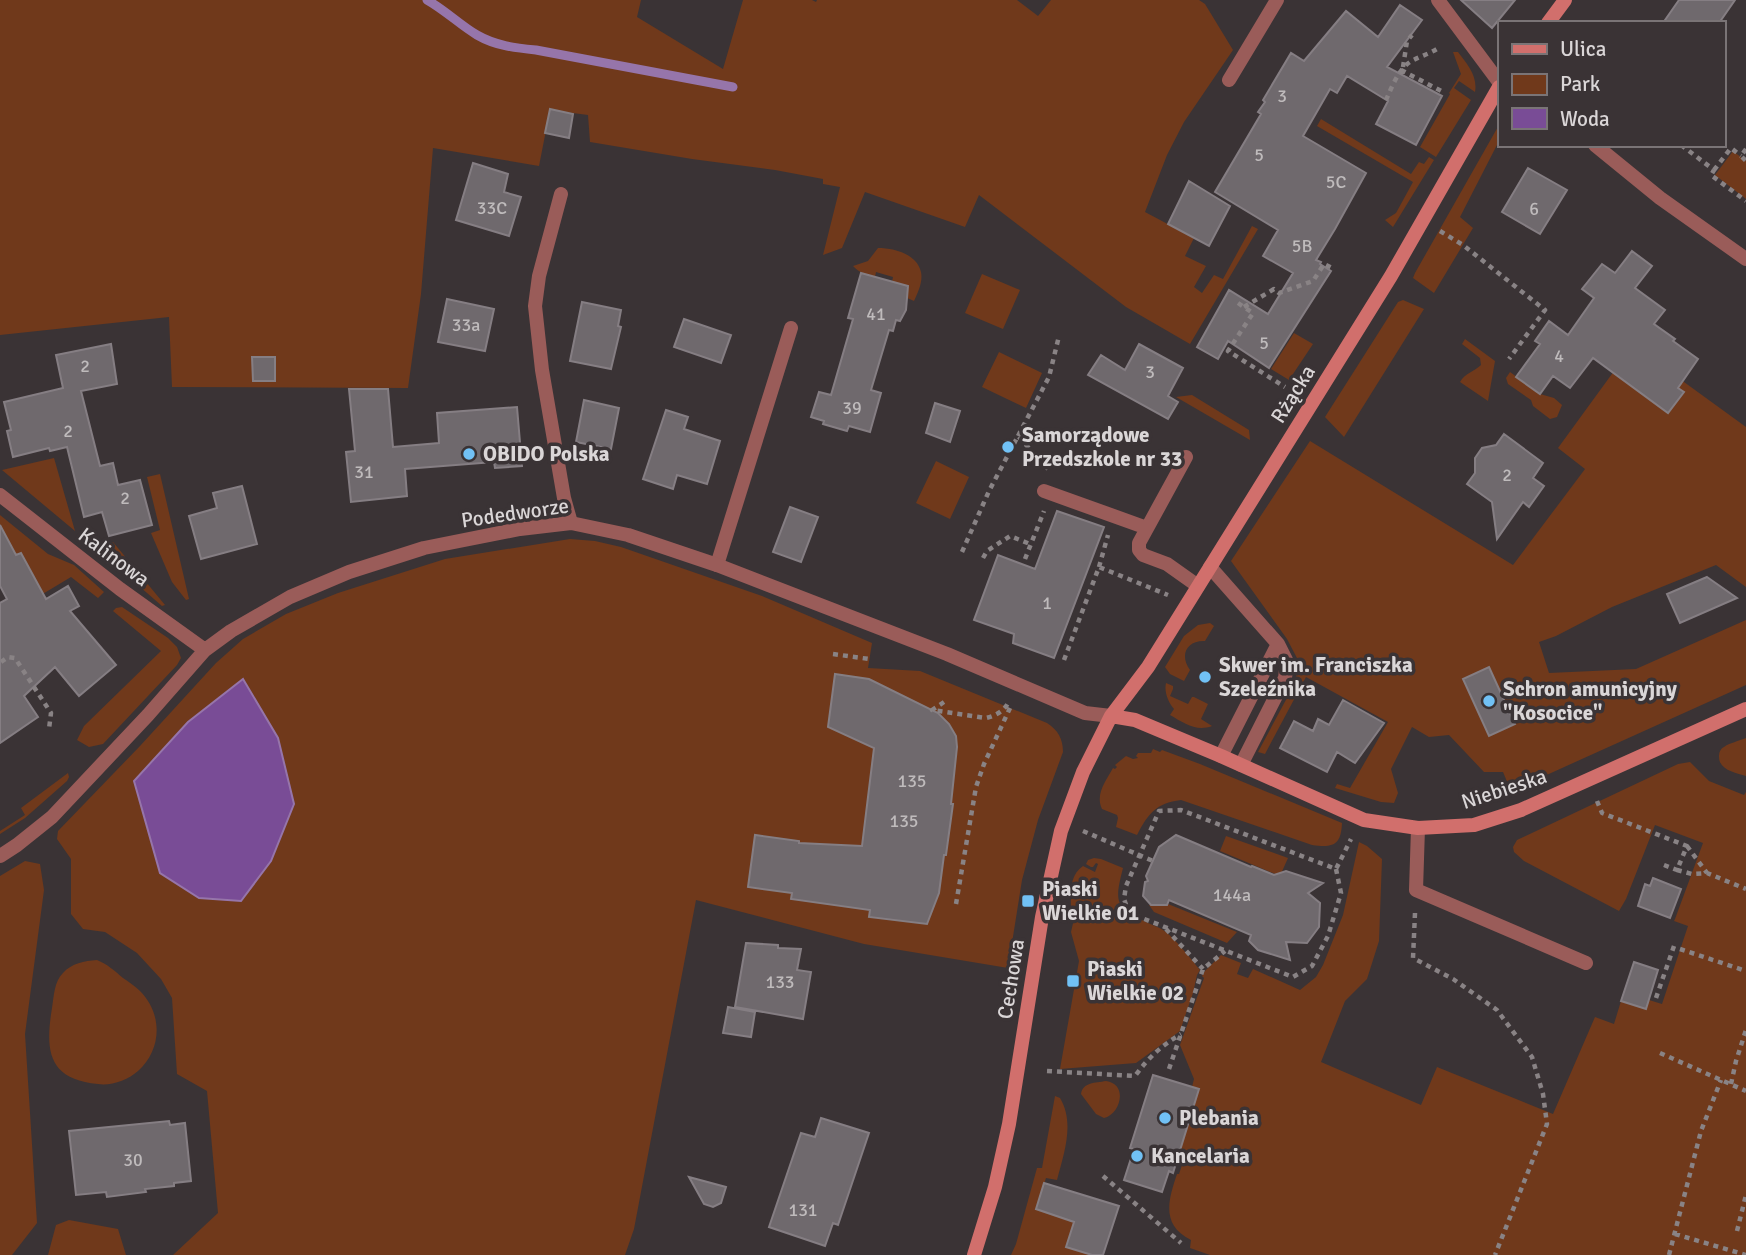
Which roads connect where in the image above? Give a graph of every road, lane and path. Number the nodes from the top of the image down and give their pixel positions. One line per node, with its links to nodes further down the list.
1 (1277, 0): 8 (street)
2 (1438, 0): 9 (street)
3 (1565, 0): 4 (street)
4 (1549, 21)
5 (1412, 35): 7 (path)
6 (1440, 47): 7 (path)
7 (1402, 69): 11 (path); 12 (path)
8 (1229, 80)
9 (1498, 83)
10 (1498, 86): 43 (street, Rżącka)
11 (1445, 93)
12 (1386, 100)
13 (1597, 147): 22 (street)
14 (1684, 147): 18 (path)
15 (1746, 149): 16 (path)
16 (1741, 156): 17 (path); 18 (path)
17 (1746, 160)
18 (1714, 170): 20 (path)
19 (561, 194): 35 (street)
20 (1746, 201)
21 (1463, 245): 28 (path)
22 (1746, 259)
23 (1332, 268): 25 (path)
24 (1238, 303): 25 (path)
25 (1244, 307): 29 (path)
26 (791, 328): 41 (street)
27 (1059, 336): 30 (path)
28 (1509, 359)
29 (1285, 387)
30 (1018, 436): 32 (path); 38 (path)
31 (1186, 457): 36 (street)
32 (1047, 492): 34 (street); 37 (path)
33 (0, 495): 47 (street, Kalinowa)
34 (1114, 516): 36 (street); 42 (path)
35 (571, 523): 41 (street, Podedworze); 47 (street, Podedworze)
36 (1147, 528): 44 (street)
37 (1030, 544): 39 (path); 40 (path)
38 (962, 552)
39 (983, 558)
40 (1025, 559)
41 (717, 565): 54 (street, Podedworze)
42 (1099, 567): 45 (path); 50 (path)
43 (1210, 567): 44 (street, Rżącka); 46 (street)
44 (1198, 586): 54 (street, Rżącka)
45 (1169, 596)
46 (1278, 644): 56 (street); 57 (street)
47 (205, 650): 64 (street, Podedworze)
48 (833, 654): 49 (path)
49 (869, 659)
50 (1063, 660)
51 (1, 662): 55 (path)
52 (944, 702): 72 (path)
53 (1746, 709): 59 (street, Niebieska)
54 (1111, 716): 56 (street, Niebieska); 94 (street, Cechowa)
55 (49, 729)
56 (1221, 756): 57 (street, Niebieska)
57 (1241, 765): 59 (street, Niebieska)
58 (1597, 801): 62 (path)
59 (1418, 828): 71 (street)
60 (1082, 831): 63 (path)
61 (1351, 839): 67 (path)
62 (1687, 846): 68 (path); 69 (path)
63 (1140, 855): 65 (path); 67 (path); 73 (path)
64 (0, 856)
65 (1153, 861)
66 (1664, 865): 68 (path)
67 (1336, 869): 76 (path)
68 (1677, 870): 69 (path)
69 (1707, 873): 70 (path)
70 (1746, 889)
71 (1416, 890): 77 (street); 95 (path)
72 (956, 904)
73 (1164, 927): 76 (path); 78 (path)
74 (1674, 946): 80 (path)
75 (1681, 949): 79 (path)
76 (1224, 951): 78 (path)
77 (1586, 963)
78 (1203, 970): 82 (path)
79 (1746, 971)
80 (1656, 998)
81 (1746, 1030): 87 (path)
82 (1181, 1034): 84 (path); 85 (path)
83 (1660, 1052): 86 (path)
84 (1168, 1069)
85 (1047, 1071)
86 (1721, 1080): 87 (path); 92 (path)
87 (1731, 1084): 88 (path)
88 (1746, 1091)
89 (1103, 1176): 93 (path)
90 (1746, 1195): 91 (path)
91 (1737, 1231)
92 (1675, 1234): 96 (path); 97 (path)
93 (1181, 1244)
94 (974, 1255)
95 (1495, 1255)
96 (1669, 1255)
97 (1746, 1255)

